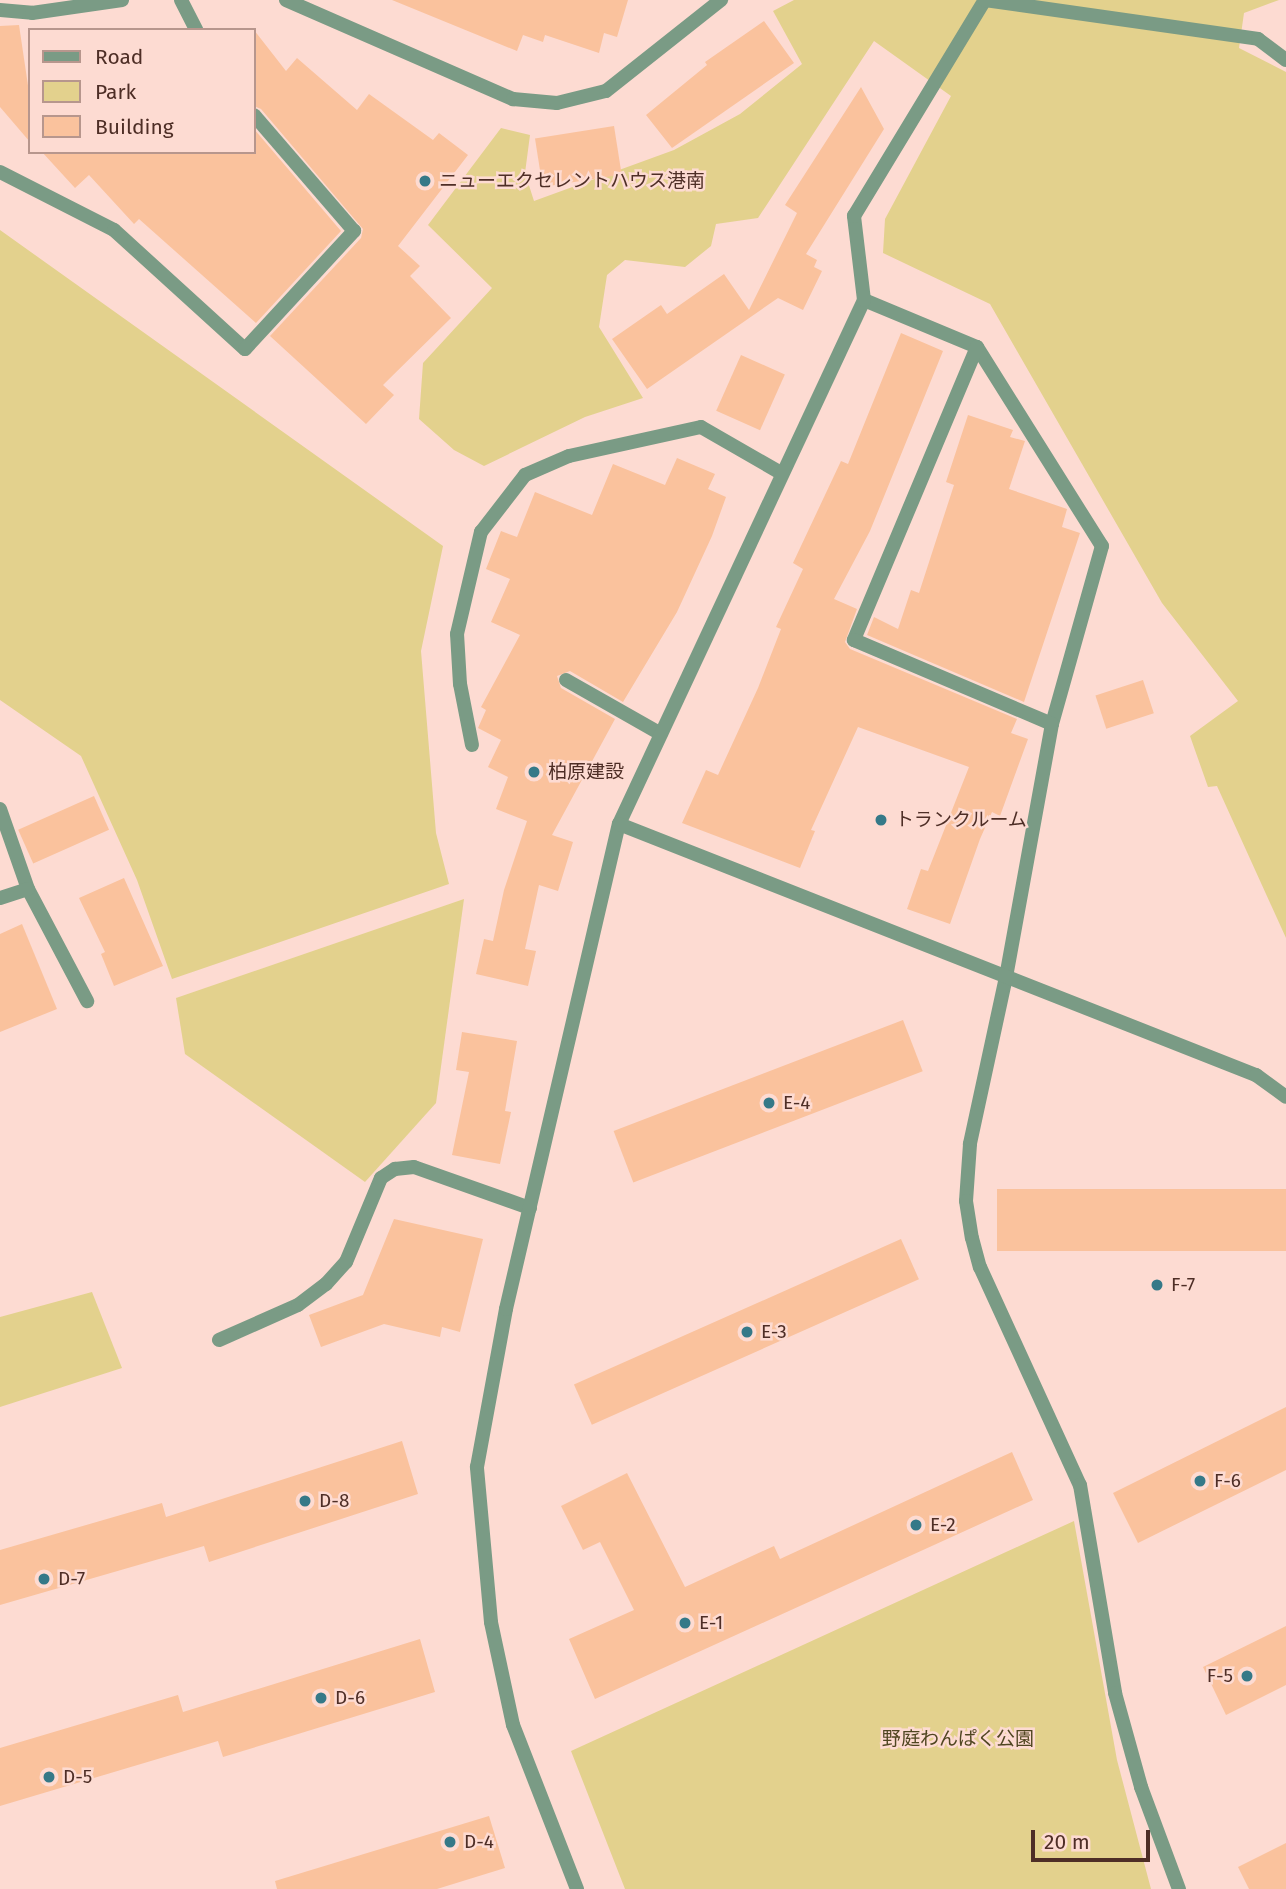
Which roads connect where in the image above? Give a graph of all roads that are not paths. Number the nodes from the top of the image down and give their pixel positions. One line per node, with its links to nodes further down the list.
1 (122, 0): 5 (street)
2 (181, 0): 6 (street)
3 (286, 0): 4 (street)
4 (721, 0)
5 (0, 10)
6 (195, 28)
7 (1286, 60): 10 (street)
8 (256, 117): 9 (street)
9 (0, 172)
10 (864, 300): 11 (street); 12 (street)
11 (977, 347): 14 (street); 14 (street)
12 (781, 473): 15 (street); 16 (street)
13 (566, 680): 15 (street)
14 (1052, 724): 21 (street)
15 (661, 734): 18 (street)
16 (472, 745)
17 (0, 809): 19 (street)
18 (619, 824): 21 (street); 24 (street)
19 (28, 889): 20 (street); 22 (street)
20 (0, 898)
21 (1006, 977): 23 (street); 27 (street)
22 (87, 1001)
23 (1286, 1097)
24 (530, 1208): 25 (street); 26 (street)
25 (219, 1340)
26 (577, 1889)
27 (1179, 1889)

